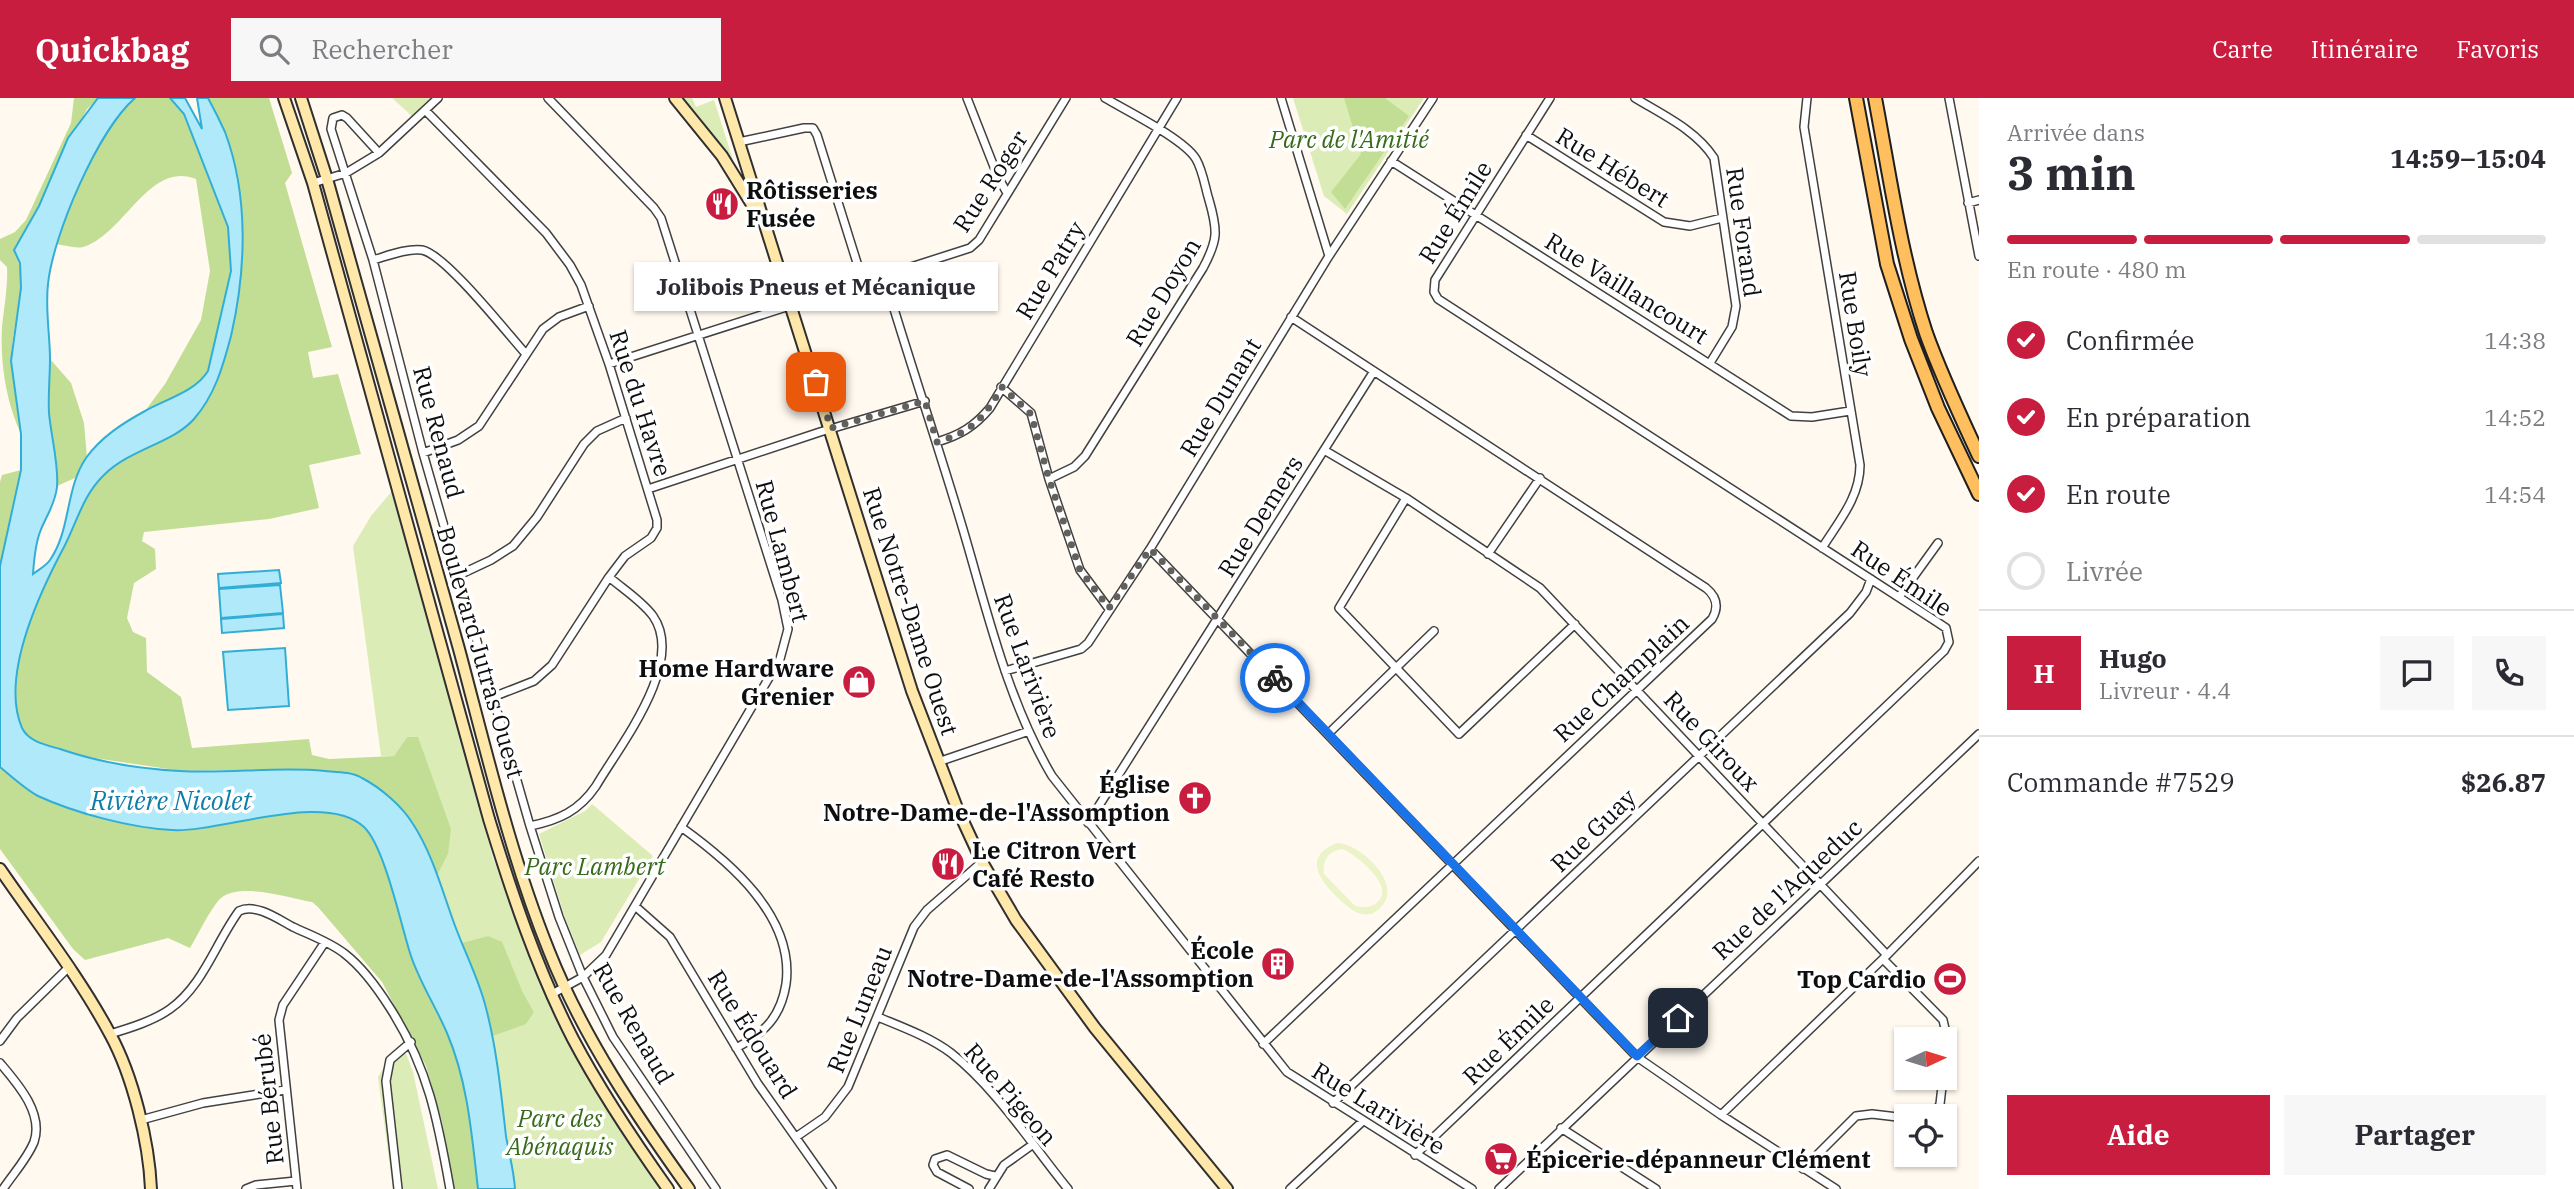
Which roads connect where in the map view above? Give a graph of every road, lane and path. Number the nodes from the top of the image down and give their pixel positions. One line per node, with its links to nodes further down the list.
1 (284, 98): 27 (main road, Boulevard Jutras Ouest)
2 (301, 98): 26 (main road, Boulevard Jutras Ouest)
3 (438, 98): 19 (street)
4 (548, 98): 42 (street, Rue Lambert)
5 (675, 98): 33 (main road)
6 (725, 98): 22 (main road, Rue Notre-Dame Ouest)
7 (967, 98): 28 (street)
8 (1066, 98): 28 (street, Rue Roger)
9 (1105, 98): 20 (street, Rue Doyon)
10 (1177, 98): 20 (street, Rue Patry)
11 (1281, 98): 34 (street)
12 (1433, 98): 24 (street, Rue Dunant)
13 (1550, 98): 21 (street, Rue Émile)
14 (1635, 98): 32 (street, Rue Forand)
15 (1807, 98): 49 (street, Rue Boily)
16 (1856, 98): 60 (main road)
17 (1874, 98): 55 (main road)
18 (1948, 98): 30 (street)
19 (425, 110): 23 (street); 39 (street, Rue du Havre)
20 (1157, 129): 47 (street, Rue Patry); 58 (street, Rue Doyon)
21 (1526, 135): 31 (street, Rue Émile); 32 (street, Rue Hébert)
22 (739, 142): 33 (main road, Rue Notre-Dame Ouest); 38 (street)
23 (379, 153): 25 (street); 25 (street, Rue Renaud)
24 (1391, 161): 31 (street, Rue Vaillancourt); 34 (street, Rue Dunant)
25 (346, 173): 26 (street); 36 (street, Rue Renaud)
26 (327, 179): 27 (street); 98 (main road, Boulevard Jutras Ouest)
27 (313, 183): 99 (main road, Boulevard Jutras Ouest)
28 (1007, 193): 37 (street, Rue Roger)
29 (1979, 200): 30 (street)
30 (1968, 202): 35 (street)
31 (1475, 215): 45 (street, Rue Vaillancourt); 63 (street, Rue Émile)
32 (1722, 218): 45 (street, Rue Forand)
33 (765, 225): 40 (main road, Rue Notre-Dame Ouest)
34 (1329, 256): 41 (street, Rue Dunant)
35 (1979, 256)
36 (373, 260): 43 (street); 54 (street, Rue Renaud)
37 (884, 276): 38 (street, Rue Roger); 48 (street, Rue Larivière)
38 (863, 282): 40 (street, Rue Roger)
39 (589, 306): 43 (street); 44 (street, Rue du Havre)
40 (791, 306): 42 (street, Rue Roger); 51 (main road, Rue Notre-Dame Ouest)
41 (1291, 317): 46 (street, Rue Champlain); 64 (street, Rue Dunant)
42 (698, 335): 44 (street, Rue Roger); 56 (street, Rue Lambert)
43 (525, 354): 54 (street)
44 (609, 363): 50 (street, Rue du Havre)
45 (1710, 363): 49 (street, Rue Vaillancourt)
46 (1374, 371): 53 (street, Rue Demers); 57 (street, Rue Champlain)
47 (1002, 387): 52 (street, Rue Patry); 58 (street)
48 (925, 401): 51 (street); 52 (street, Rue Larivière)
49 (1850, 411): 63 (street, Rue Boily)
50 (626, 418): 59 (street, Rue du Havre); 66 (street)
51 (831, 428): 56 (street); 82 (main road, Rue Notre-Dame Ouest)
52 (937, 442): 75 (street, Rue Larivière)
53 (1324, 450): 61 (street, Rue Giroux); 71 (street, Rue Demers)
54 (424, 453): 66 (street, Rue Renaud)
55 (1979, 456)
56 (737, 459): 59 (street); 86 (street, Rue Lambert)
57 (1539, 478): 65 (street); 76 (street, Rue Champlain)
58 (1049, 479): 70 (street)
59 (648, 489): 67 (street, Rue du Havre)
60 (1979, 494)
61 (1406, 498): 65 (street, Rue Giroux); 74 (street)
62 (1938, 543): 69 (street)
63 (1822, 548): 68 (street, Rue Émile)
64 (1150, 549): 70 (street, Rue Dunant); 71 (street)
65 (1488, 554): 72 (street, Rue Giroux)
66 (458, 575): 77 (street, Rue Renaud)
67 (609, 577): 77 (street, Rue du Havre); 85 (street)
68 (1871, 579): 69 (street, Rue Émile); 81 (street, Rue Guay)
69 (1899, 597): 84 (street, Rue Émile)
70 (1109, 608): 75 (street, Rue Dunant)
71 (1218, 619): 79 (street); 83 (street, Rue Demers)
72 (1575, 624): 74 (street); 76 (street, Rue Giroux)
73 (1434, 631): 74 (street)
74 (1396, 668): 79 (street)
75 (1005, 671): 78 (street, Rue Larivière)
76 (1637, 690): 81 (street, Rue Giroux); 89 (street, Rue Champlain)
77 (494, 697): 85 (street, Rue Renaud)
78 (1029, 731): 82 (street); 83 (street, Rue Larivière)
79 (1328, 734): 89 (street)
80 (1979, 734): 91 (street, Rue de l'Aqueduc)
81 (1699, 756): 84 (street, Rue Giroux); 93 (street, Rue Guay)
82 (938, 762): 88 (main road, Rue Notre-Dame Ouest)
83 (1088, 823): 106 (street, Rue Larivière)
84 (1763, 823): 91 (street, Rue Giroux); 100 (street, Rue Émile)
85 (530, 826): 97 (street, Rue Renaud)
86 (681, 827): 92 (street, Rue Lambert); 107 (street)
87 (1979, 861): 95 (street)
88 (982, 862): 101 (street, Rue Luneau); 123 (main road, Rue Notre-Dame Ouest)
89 (1453, 863): 93 (street); 106 (street, Rue Champlain)
90 (0, 869): 96 (main road)
91 (1820, 884): 95 (street, Rue Giroux); 108 (street, Rue de l'Aqueduc)
92 (635, 906): 97 (street, Rue Lambert); 107 (street, Rue Édouard)
93 (1517, 929): 100 (street); 111 (street, Rue Guay)
94 (325, 942): 103 (street); 105 (street); 110 (street, Rue Bérubé)
95 (1885, 957): 102 (street, Rue Giroux); 112 (street)
96 (68, 968): 103 (main road); 104 (street)
97 (583, 977): 98 (street, Rue Lambert); 131 (street, Rue Renaud)
98 (565, 987): 99 (street, Rue Lambert); 130 (main road, Boulevard Jutras Ouest)
99 (552, 994): 129 (main road, Boulevard Jutras Ouest)
100 (1581, 996): 108 (street); 119 (street, Rue Émile)
101 (878, 1017): 117 (street, Rue Luneau); 118 (street, Rue Pigeon)
102 (1944, 1027)
103 (110, 1034): 114 (main road)
104 (0, 1041)
105 (411, 1042): 127 (street); 128 (street)
106 (1263, 1044): 111 (street, Rue Larivière)
107 (737, 1048): 117 (street, Rue Édouard)
108 (1637, 1056): 112 (street); 116 (street, Rue de l'Aqueduc)
109 (0, 1063): 124 (street)
110 (285, 1090): 114 (street); 122 (street, Rue Bérubé)
111 (1334, 1103): 115 (street, Rue Larivière)
112 (1721, 1115): 120 (street)
113 (1894, 1117): 120 (street)
114 (141, 1120): 125 (main road)
115 (1363, 1121): 119 (street, Rue Larivière); 136 (street)
116 (1562, 1128): 138 (street, Rue de l'Aqueduc); 139 (street)
117 (796, 1137): 132 (street, Rue Édouard)
118 (1032, 1145): 121 (street); 135 (street, Rue Pigeon)
119 (1415, 1155): 137 (street, Rue Larivière)
120 (1803, 1169): 140 (street)
121 (995, 1177): 133 (street); 134 (street)
122 (297, 1185): 126 (street, Rue Bérubé)
123 (1221, 1187)
124 (3, 1189)
125 (150, 1189)
126 (246, 1189)
127 (398, 1189)
128 (450, 1189)
129 (668, 1189)
130 (689, 1189)
131 (716, 1189)
132 (832, 1189)
133 (969, 1189)
134 (989, 1189)
135 (1068, 1189)
136 (1290, 1189)
137 (1472, 1189)
138 (1499, 1189)
139 (1656, 1189)
140 (1836, 1189)

